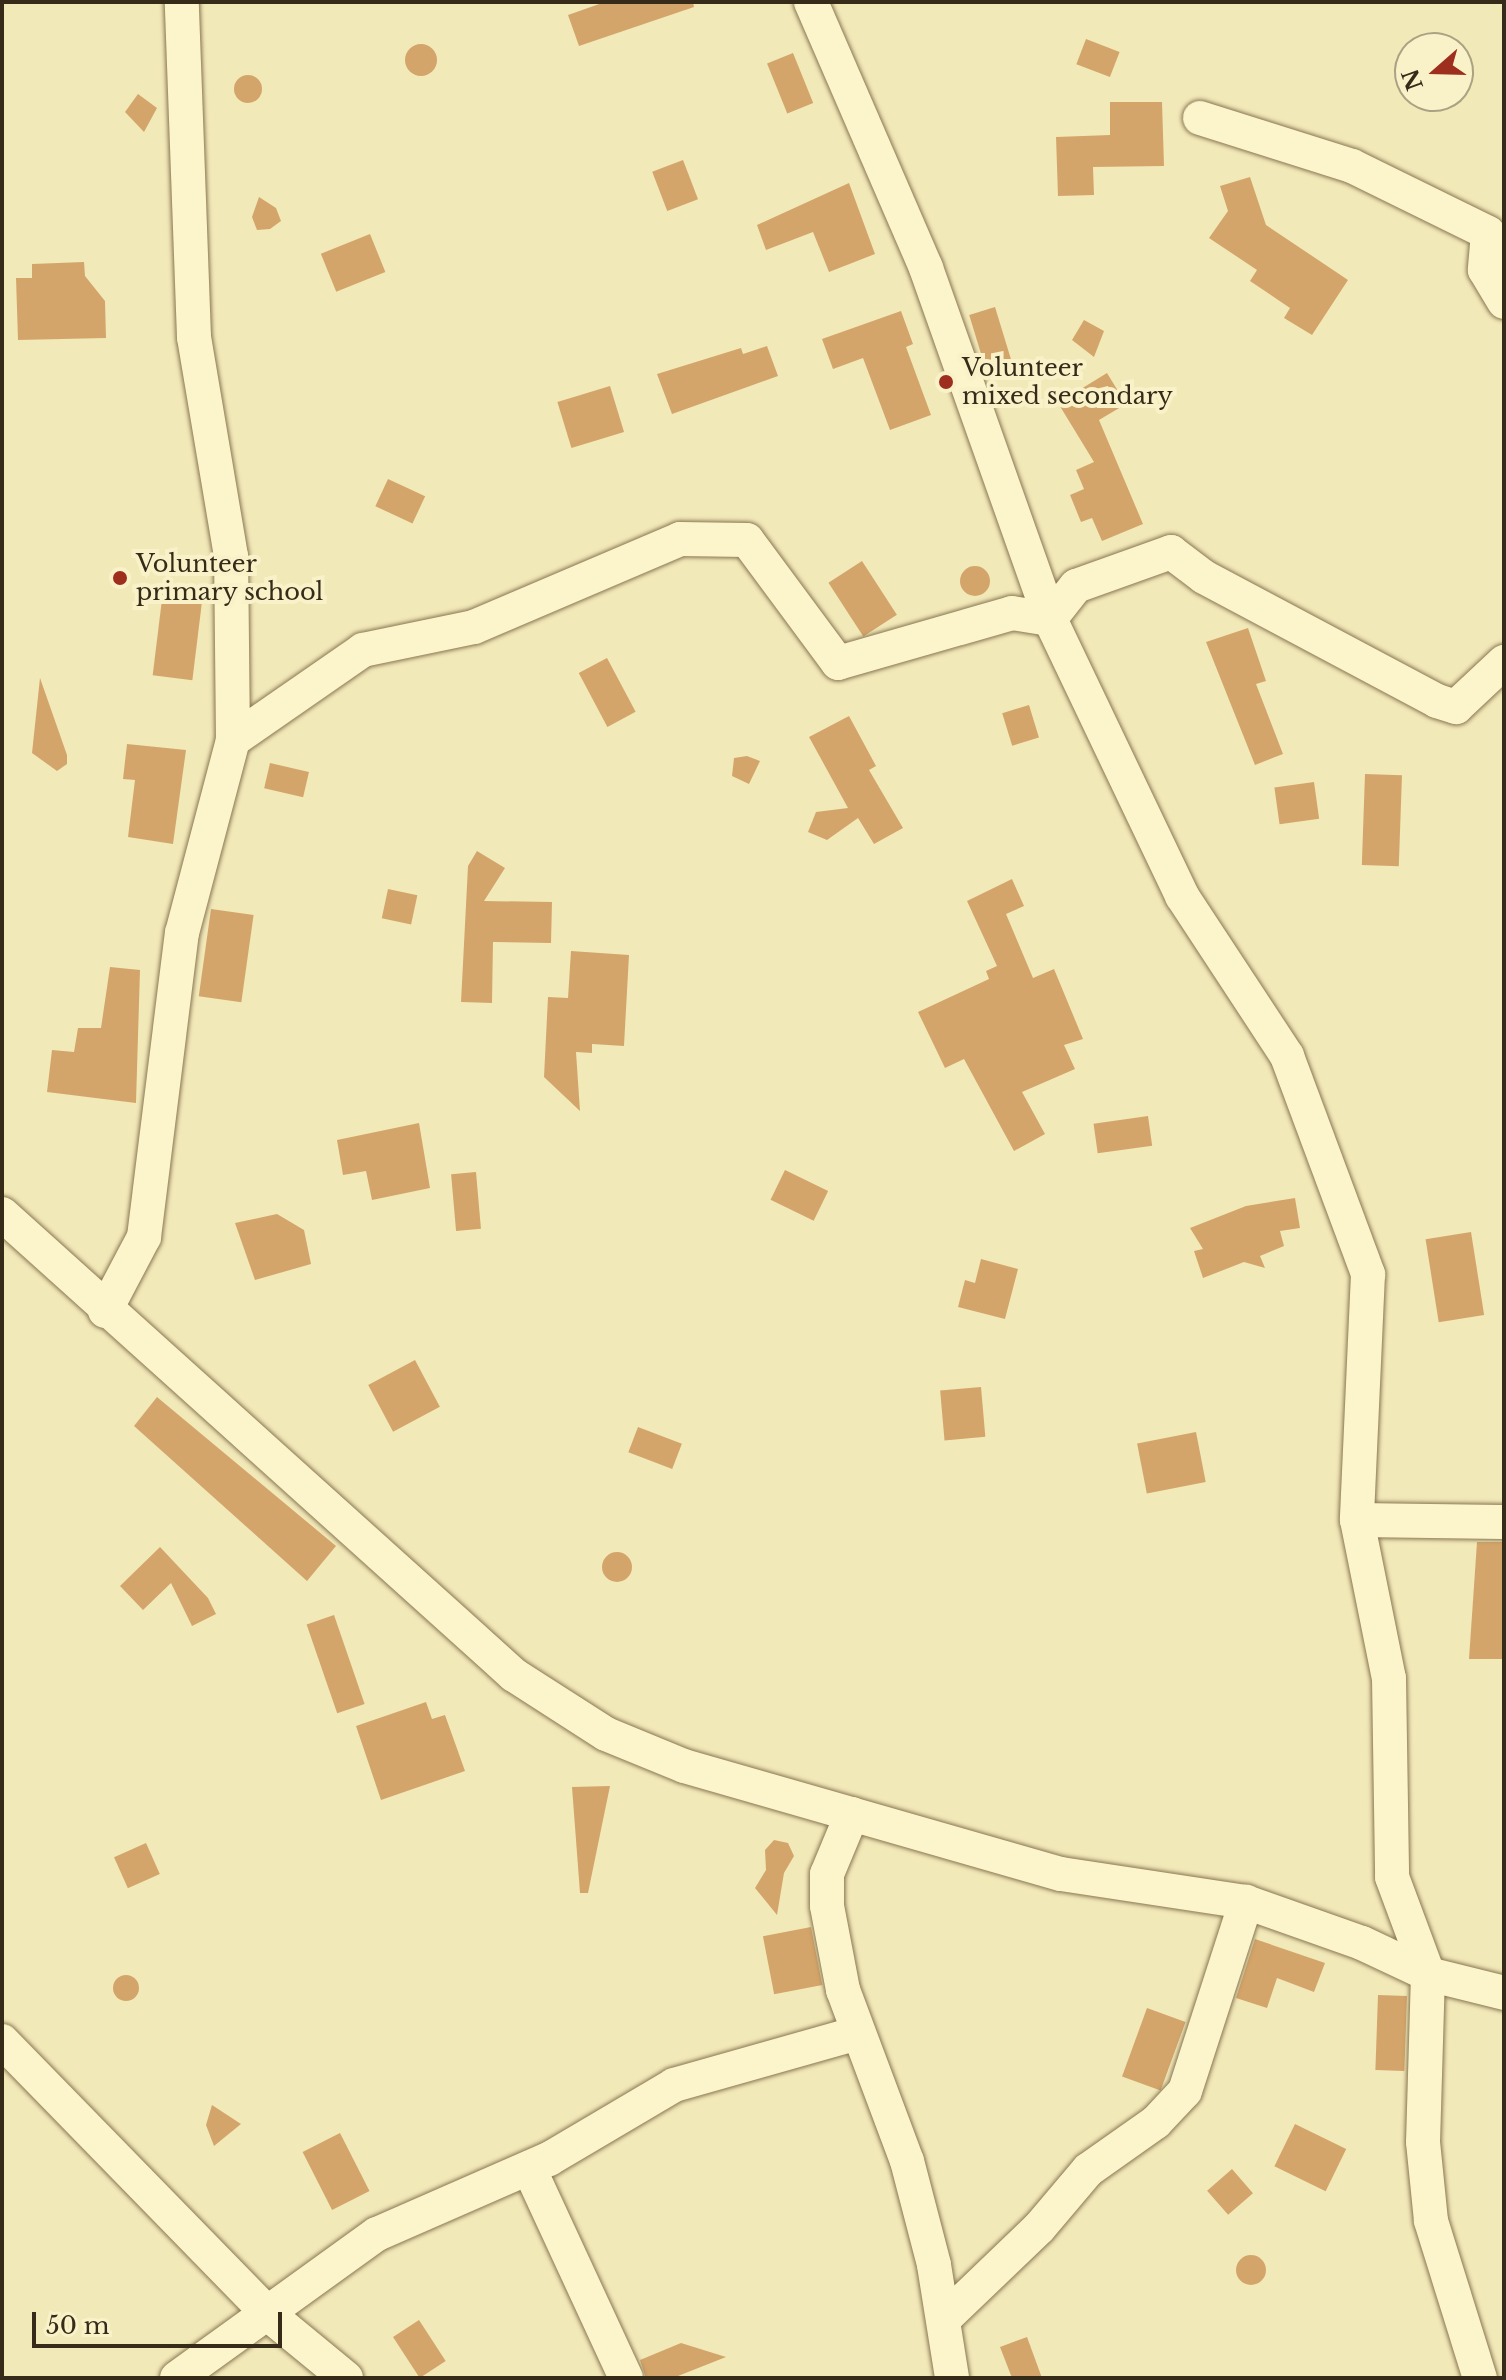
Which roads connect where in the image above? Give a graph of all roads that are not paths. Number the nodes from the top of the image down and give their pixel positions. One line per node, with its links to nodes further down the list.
1 (182, 2): 7 (street)
2 (811, 2): 5 (street)
3 (1200, 118): 4 (street)
4 (1504, 302)
5 (1050, 619): 6 (street); 7 (street); 10 (street)
6 (1504, 662)
7 (233, 740): 9 (street)
8 (2, 1214): 9 (street)
9 (105, 1311): 12 (street)
10 (1357, 1520): 11 (street); 14 (street)
11 (1504, 1522)
12 (852, 1814): 13 (street); 16 (street)
13 (1246, 1902): 14 (street); 20 (street)
14 (1428, 1974): 15 (street); 25 (street)
15 (1504, 1993)
16 (858, 2033): 18 (street); 20 (street)
17 (2, 2041): 19 (street)
18 (529, 2168): 19 (street); 23 (street)
19 (268, 2314): 21 (street); 22 (street)
20 (944, 2319): 24 (street)
21 (177, 2378)
22 (346, 2378)
23 (626, 2378)
24 (952, 2378)
25 (1480, 2378)

